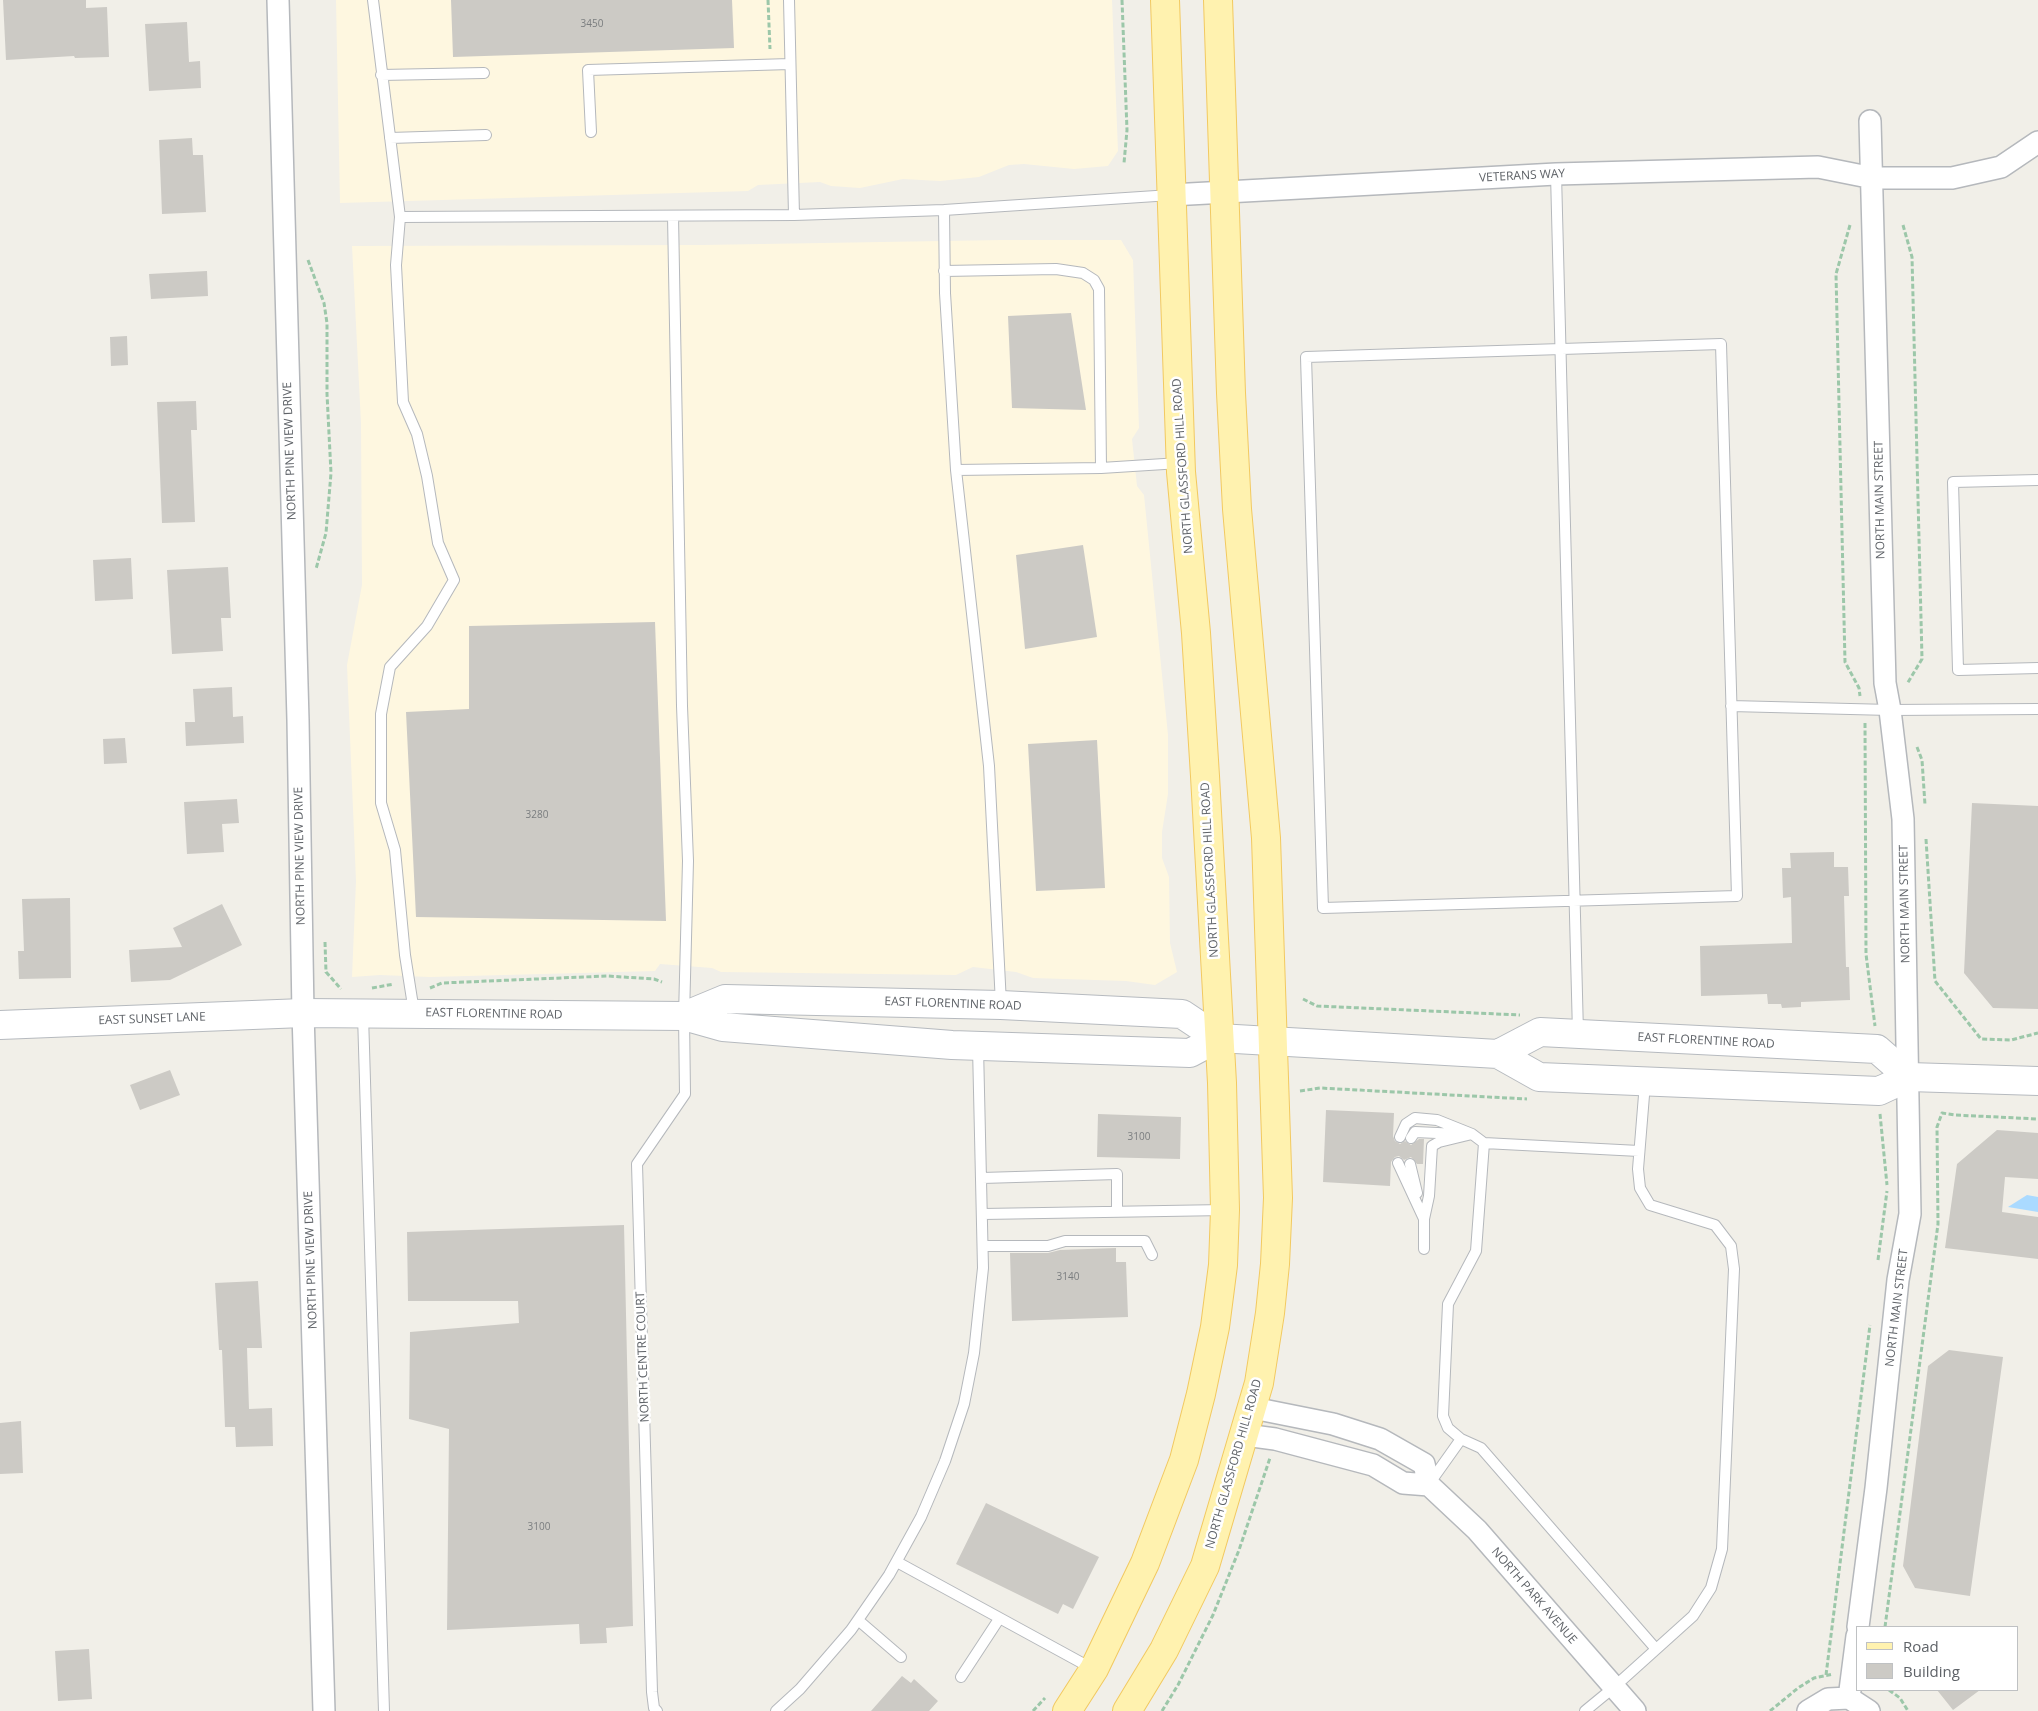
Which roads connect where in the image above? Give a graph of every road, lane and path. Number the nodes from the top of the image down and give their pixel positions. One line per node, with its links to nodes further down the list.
1 (278, 0): 54 (street, NORTH PINE VIEW DRIVE)
2 (373, 0): 11 (lane)
3 (768, 0): 8 (path)
4 (789, 0): 9 (lane)
5 (1122, 0): 17 (path)
6 (1165, 0): 21 (main road, NORTH GLASSFORD HILL ROAD)
7 (1218, 0): 20 (main road, NORTH GLASSFORD HILL ROAD)
8 (770, 52)
9 (790, 64): 13 (lane); 23 (lane)
10 (484, 72): 11 (lane)
11 (381, 76): 15 (lane)
12 (1870, 121): 19 (street, NORTH MAIN STREET)
13 (591, 132)
14 (486, 136): 15 (lane)
15 (390, 138): 25 (lane)
16 (2038, 142): 19 (street)
17 (1124, 163)
18 (1556, 174): 19 (street, VETERANS WAY); 20 (street, VETERANS WAY); 30 (lane)
19 (1872, 178): 41 (street, NORTH MAIN STREET)
20 (1224, 191): 21 (street, VETERANS WAY); 62 (main road, NORTH GLASSFORD HILL ROAD)
21 (1171, 194): 22 (lane); 31 (main road, NORTH GLASSFORD HILL ROAD)
22 (944, 210): 23 (lane); 29 (lane)
23 (794, 215): 24 (lane)
24 (673, 216): 25 (lane); 56 (lane, NORTH CENTRE COURT)
25 (400, 217): 55 (lane)
26 (1850, 225): 38 (path)
27 (1903, 225): 37 (path)
28 (305, 251): 35 (path)
29 (944, 270): 32 (lane); 33 (lane)
30 (1560, 349): 39 (lane); 46 (lane); 46 (lane)
31 (1180, 463): 32 (lane); 61 (main road, NORTH GLASSFORD HILL ROAD)
32 (1101, 468): 33 (lane)
33 (956, 470): 53 (lane)
34 (2038, 480): 36 (lane)
35 (316, 570)
36 (2038, 668)
37 (1905, 688)
38 (1860, 696)
39 (1731, 706): 41 (lane); 46 (lane)
40 (2038, 709): 41 (lane)
41 (1890, 710): 65 (street, NORTH MAIN STREET)
42 (1865, 723): 58 (path)
43 (1916, 744): 44 (path)
44 (1925, 808)
45 (1926, 837): 59 (path)
46 (1575, 901): 60 (lane)
47 (325, 933): 51 (path)
48 (662, 982): 50 (path)
49 (394, 984): 52 (path)
50 (430, 988)
51 (349, 989)
52 (365, 1000): 54 (street, EAST FLORENTINE ROAD); 55 (street, EAST FLORENTINE ROAD); 106 (lane)
53 (1001, 1005): 56 (street, EAST FLORENTINE ROAD); 61 (street, EAST FLORENTINE ROAD)
54 (303, 1012): 57 (street, EAST SUNSET LANE); 105 (street, NORTH PINE VIEW DRIVE)
55 (414, 1013): 56 (street, EAST FLORENTINE ROAD)
56 (684, 1016): 63 (street, EAST FLORENTINE ROAD); 107 (lane, NORTH CENTRE COURT)
57 (0, 1025)
58 (1876, 1029)
59 (2038, 1033)
60 (1578, 1035): 64 (street, EAST FLORENTINE ROAD); 65 (street, EAST FLORENTINE ROAD)
61 (1218, 1038): 62 (street); 63 (street, EAST FLORENTINE ROAD); 77 (main road, NORTH GLASSFORD HILL ROAD)
62 (1272, 1041): 64 (street); 86 (main road, NORTH GLASSFORD HILL ROAD)
63 (978, 1046): 76 (lane)
64 (1498, 1054): 67 (street)
65 (1909, 1076): 66 (street); 67 (street); 93 (street, NORTH MAIN STREET)
66 (2038, 1081)
67 (1646, 1082): 73 (lane)
68 (1880, 1111): 84 (path)
69 (2038, 1119): 94 (path)
70 (1472, 1134): 71 (lane); 72 (lane); 80 (lane)
71 (1406, 1137)
72 (1484, 1143): 73 (lane); 88 (lane)
73 (1639, 1151): 96 (lane)
74 (1398, 1163): 80 (lane)
75 (1410, 1164): 80 (lane)
76 (982, 1178): 78 (lane); 79 (lane)
77 (1226, 1210): 78 (lane); 98 (main road, NORTH GLASSFORD HILL ROAD)
78 (1117, 1212): 79 (lane)
79 (983, 1214): 81 (lane)
80 (1424, 1219): 82 (lane)
81 (983, 1246): 83 (lane); 90 (lane)
82 (1424, 1249)
83 (1152, 1255)
84 (1877, 1270)
85 (1871, 1319): 99 (path)
86 (1253, 1408): 87 (main road, NORTH GLASSFORD HILL ROAD); 89 (street)
87 (1245, 1435): 89 (street); 110 (main road, NORTH GLASSFORD HILL ROAD)
88 (1461, 1439): 89 (lane); 96 (lane)
89 (1429, 1485): 101 (street, NORTH PARK AVENUE)
90 (896, 1562): 91 (lane); 92 (lane)
91 (999, 1619): 98 (lane); 100 (lane)
92 (858, 1620): 97 (lane); 108 (lane)
93 (1858, 1626)
94 (1885, 1626)
95 (1856, 1644): 103 (street)
96 (1656, 1649): 101 (lane)
97 (901, 1657)
98 (1094, 1669): 104 (main road, NORTH GLASSFORD HILL ROAD)
99 (1826, 1675)
100 (961, 1677)
101 (1613, 1688): 111 (lane); 112 (street, NORTH PARK AVENUE)
102 (1890, 1691): 115 (path)
103 (1849, 1698): 113 (street); 114 (street)
104 (1059, 1701): 109 (path)
105 (324, 1711)
106 (384, 1711)
107 (657, 1711)
108 (776, 1711)
109 (1033, 1711)
110 (1127, 1711)
111 (1585, 1711)
112 (1635, 1711)
113 (1808, 1711)
114 (1869, 1711)
115 (1908, 1711)

